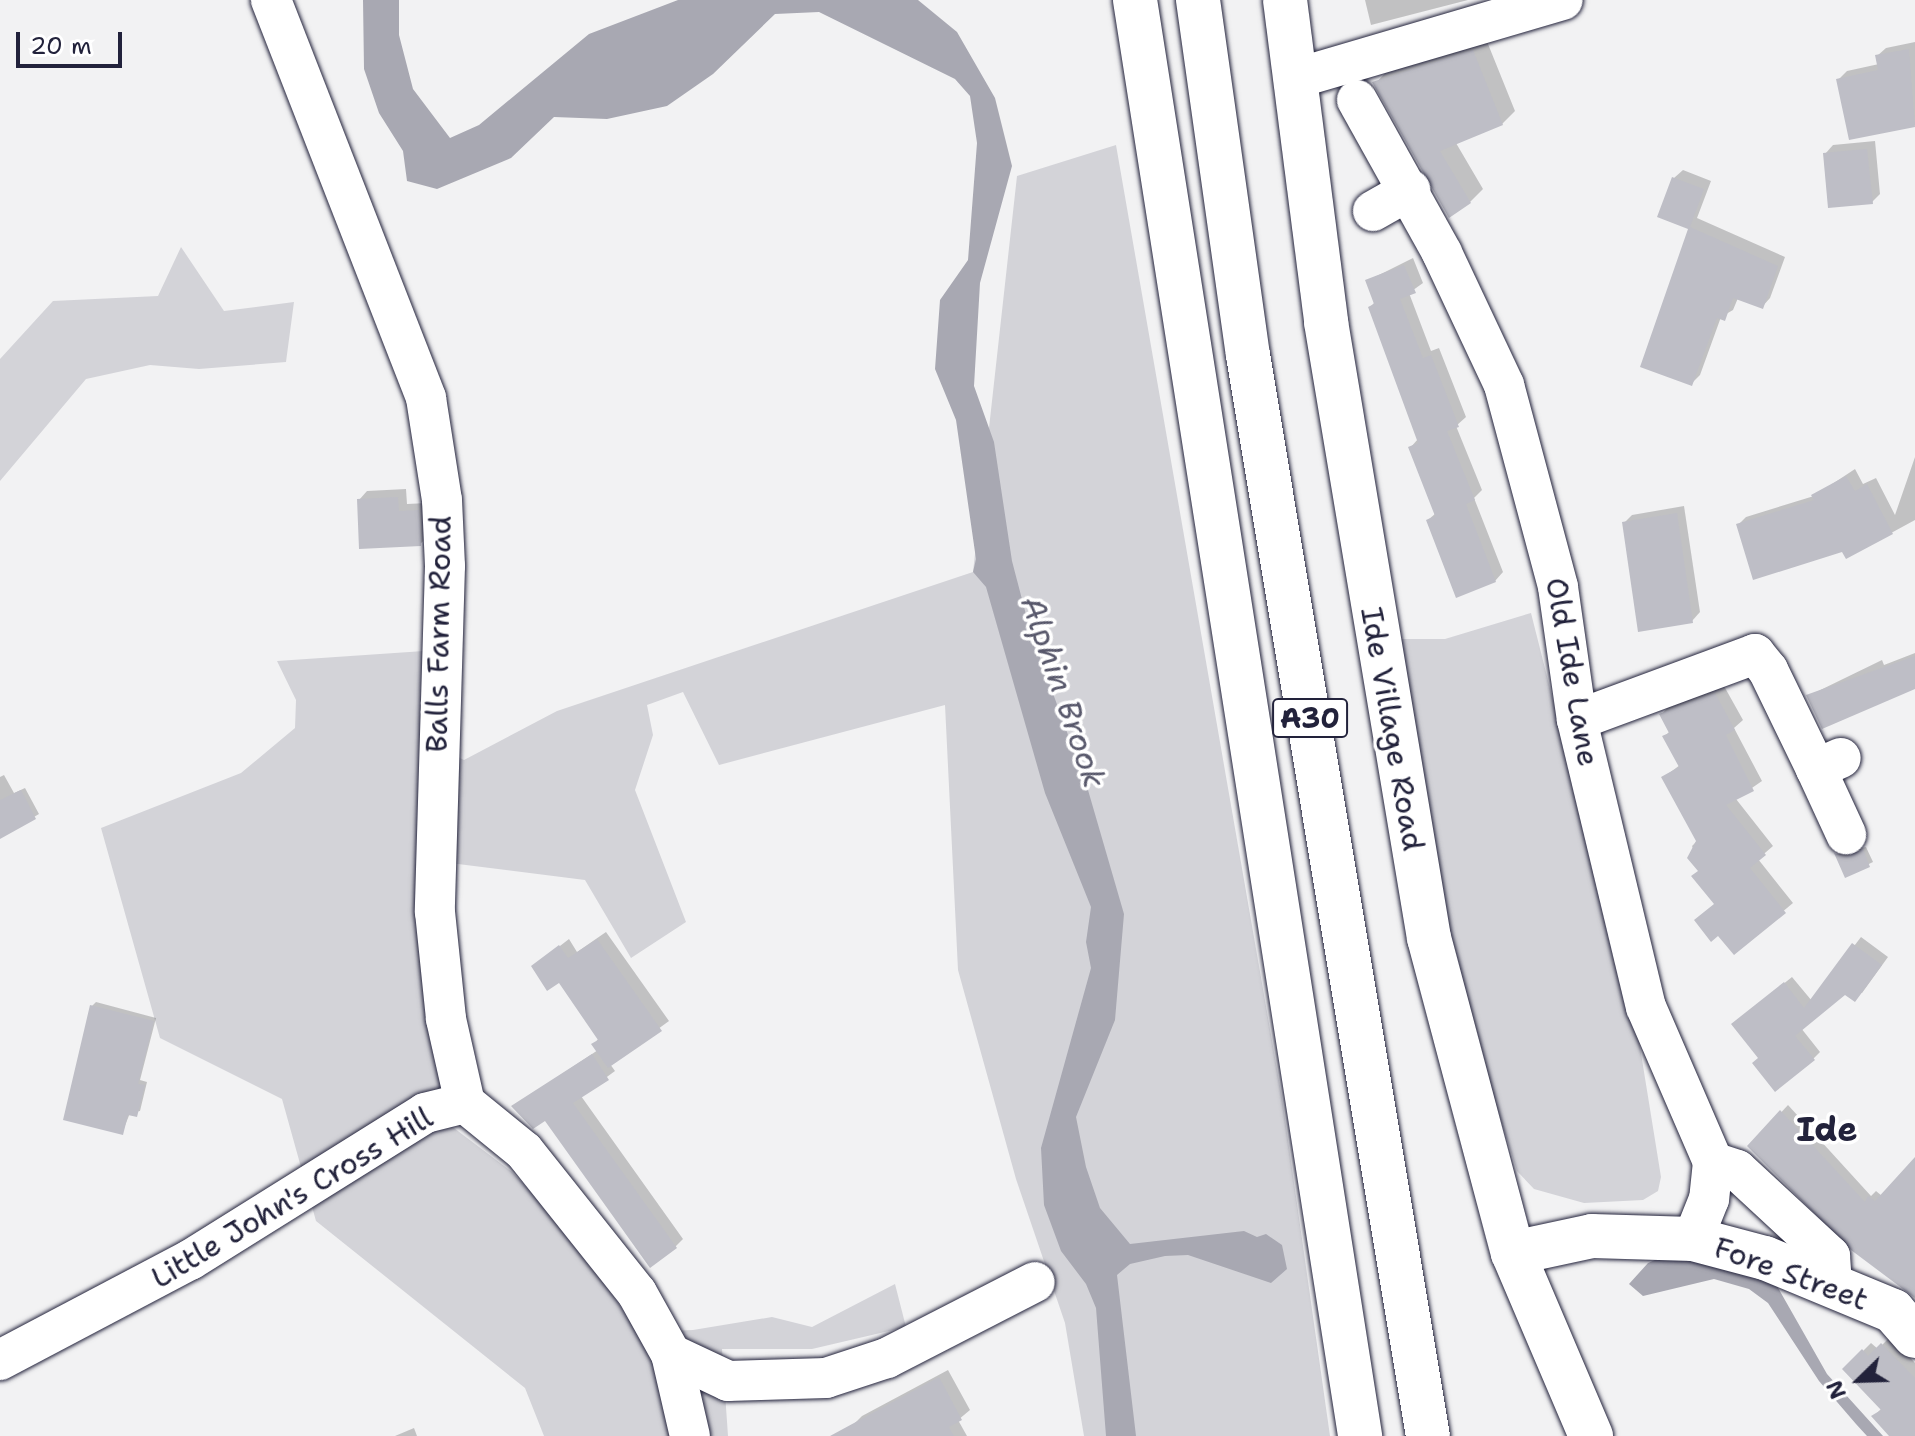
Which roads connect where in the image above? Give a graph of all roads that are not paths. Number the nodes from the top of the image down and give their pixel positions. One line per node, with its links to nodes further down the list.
1 (271, 0): 12 (street, Balls Farm Road)
2 (1135, 0): 23 (main road, A30)
3 (1198, 0): 24 (main road, A30)
4 (1285, 0): 6 (main road, Ide Village Road)
5 (1563, 0): 6 (street)
6 (1294, 79): 15 (main road, Ide Village Road)
7 (1357, 100): 8 (street, Old Ide Lane)
8 (1410, 190): 9 (street); 10 (street, Old Ide Lane)
9 (1373, 211)
10 (1577, 720): 11 (street); 13 (street, Old Ide Lane)
11 (1846, 834)
12 (465, 1103): 19 (street, Little John's Cross Hill); 20 (street, Little John's Cross Hill)
13 (1713, 1162): 14 (street); 17 (street)
14 (1693, 1239): 15 (main road, Fore Street); 17 (main road, Fore Street)
15 (1513, 1253): 25 (main road, Ide Village Road)
16 (1035, 1282): 21 (street)
17 (1832, 1285): 18 (main road, Fore Street)
18 (1915, 1336)
19 (671, 1354): 21 (street); 22 (street, Little John's Cross Hill)
20 (0, 1360)
21 (728, 1381): 22 (street, Little John's Cross Hill)
22 (688, 1430)
23 (1360, 1436)
24 (1428, 1436)
25 (1591, 1436)

